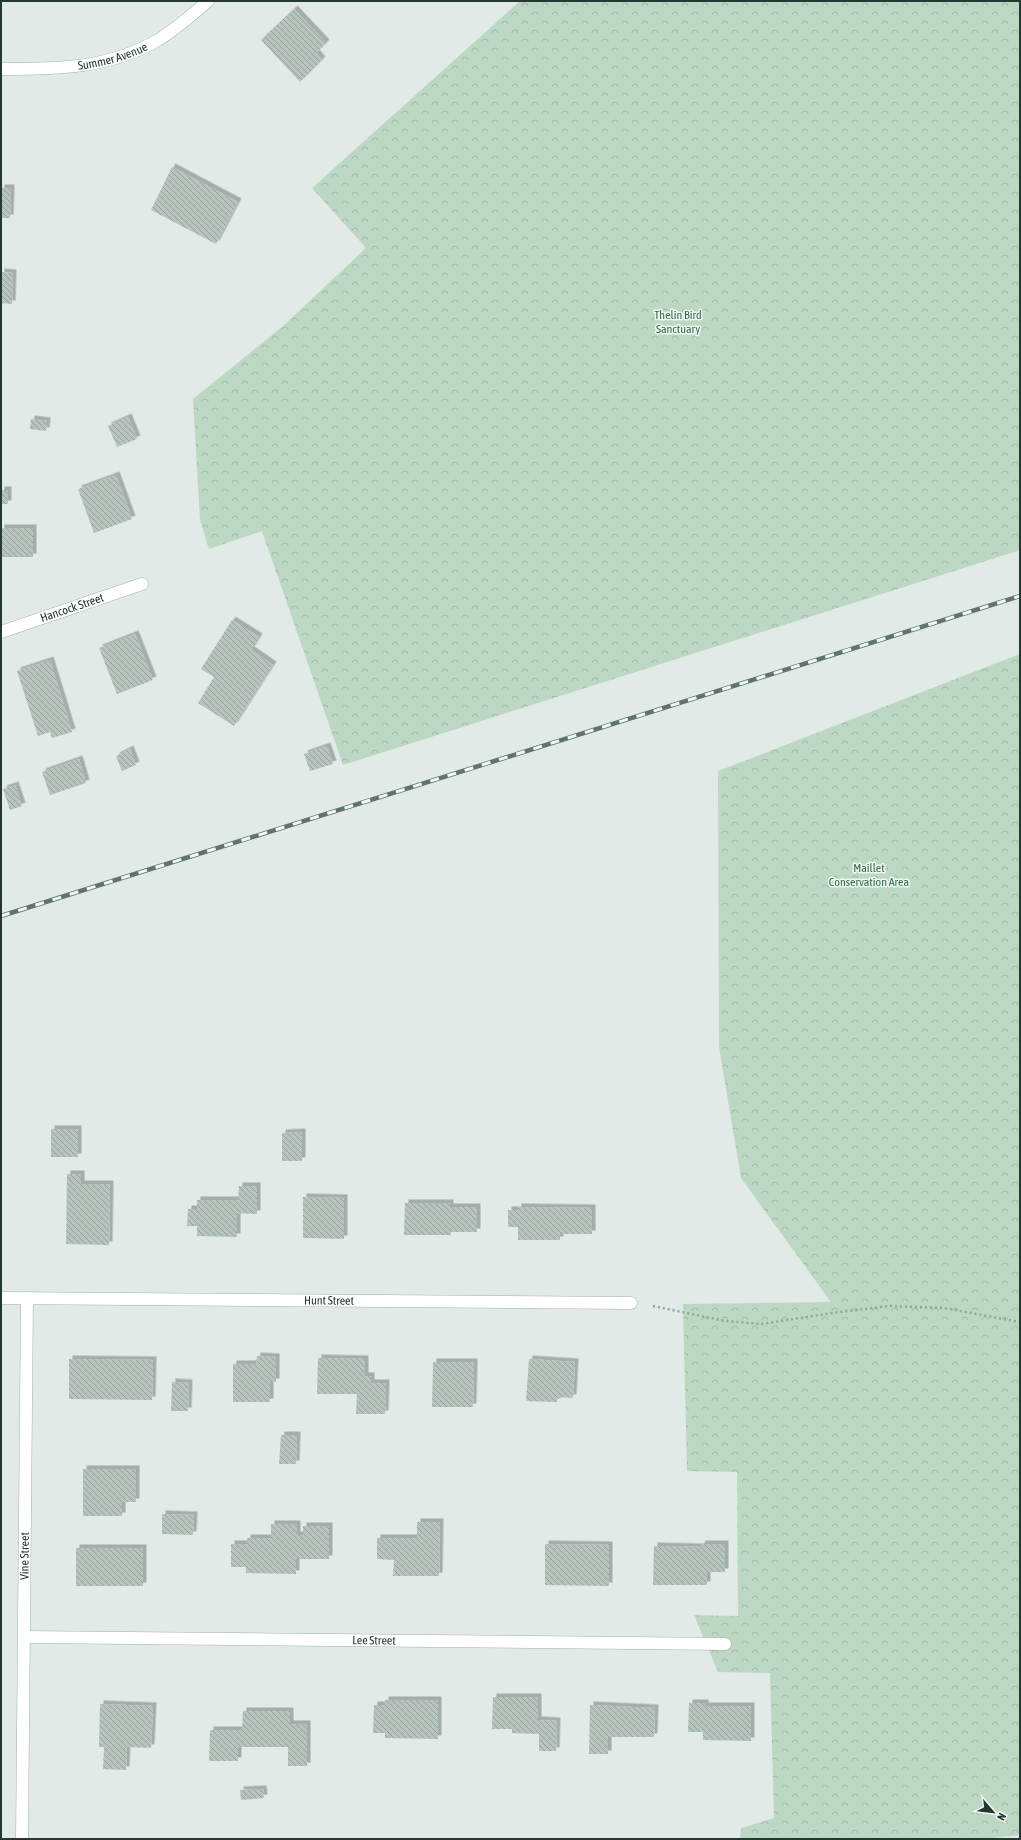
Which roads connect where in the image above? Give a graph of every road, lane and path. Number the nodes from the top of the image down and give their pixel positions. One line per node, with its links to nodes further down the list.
1 (208, 1): 2 (street, Summer Avenue)
2 (1, 69)
3 (142, 584): 4 (street, Hancock Street)
4 (1, 632)
5 (1, 1298): 6 (street)
6 (27, 1298): 7 (street, Hunt Street); 9 (street, Vine Street)
7 (631, 1303): 8 (path)
8 (1020, 1322)
9 (24, 1637): 10 (street, Lee Street); 11 (street, Vine Street)
10 (725, 1644)
11 (22, 1839)

